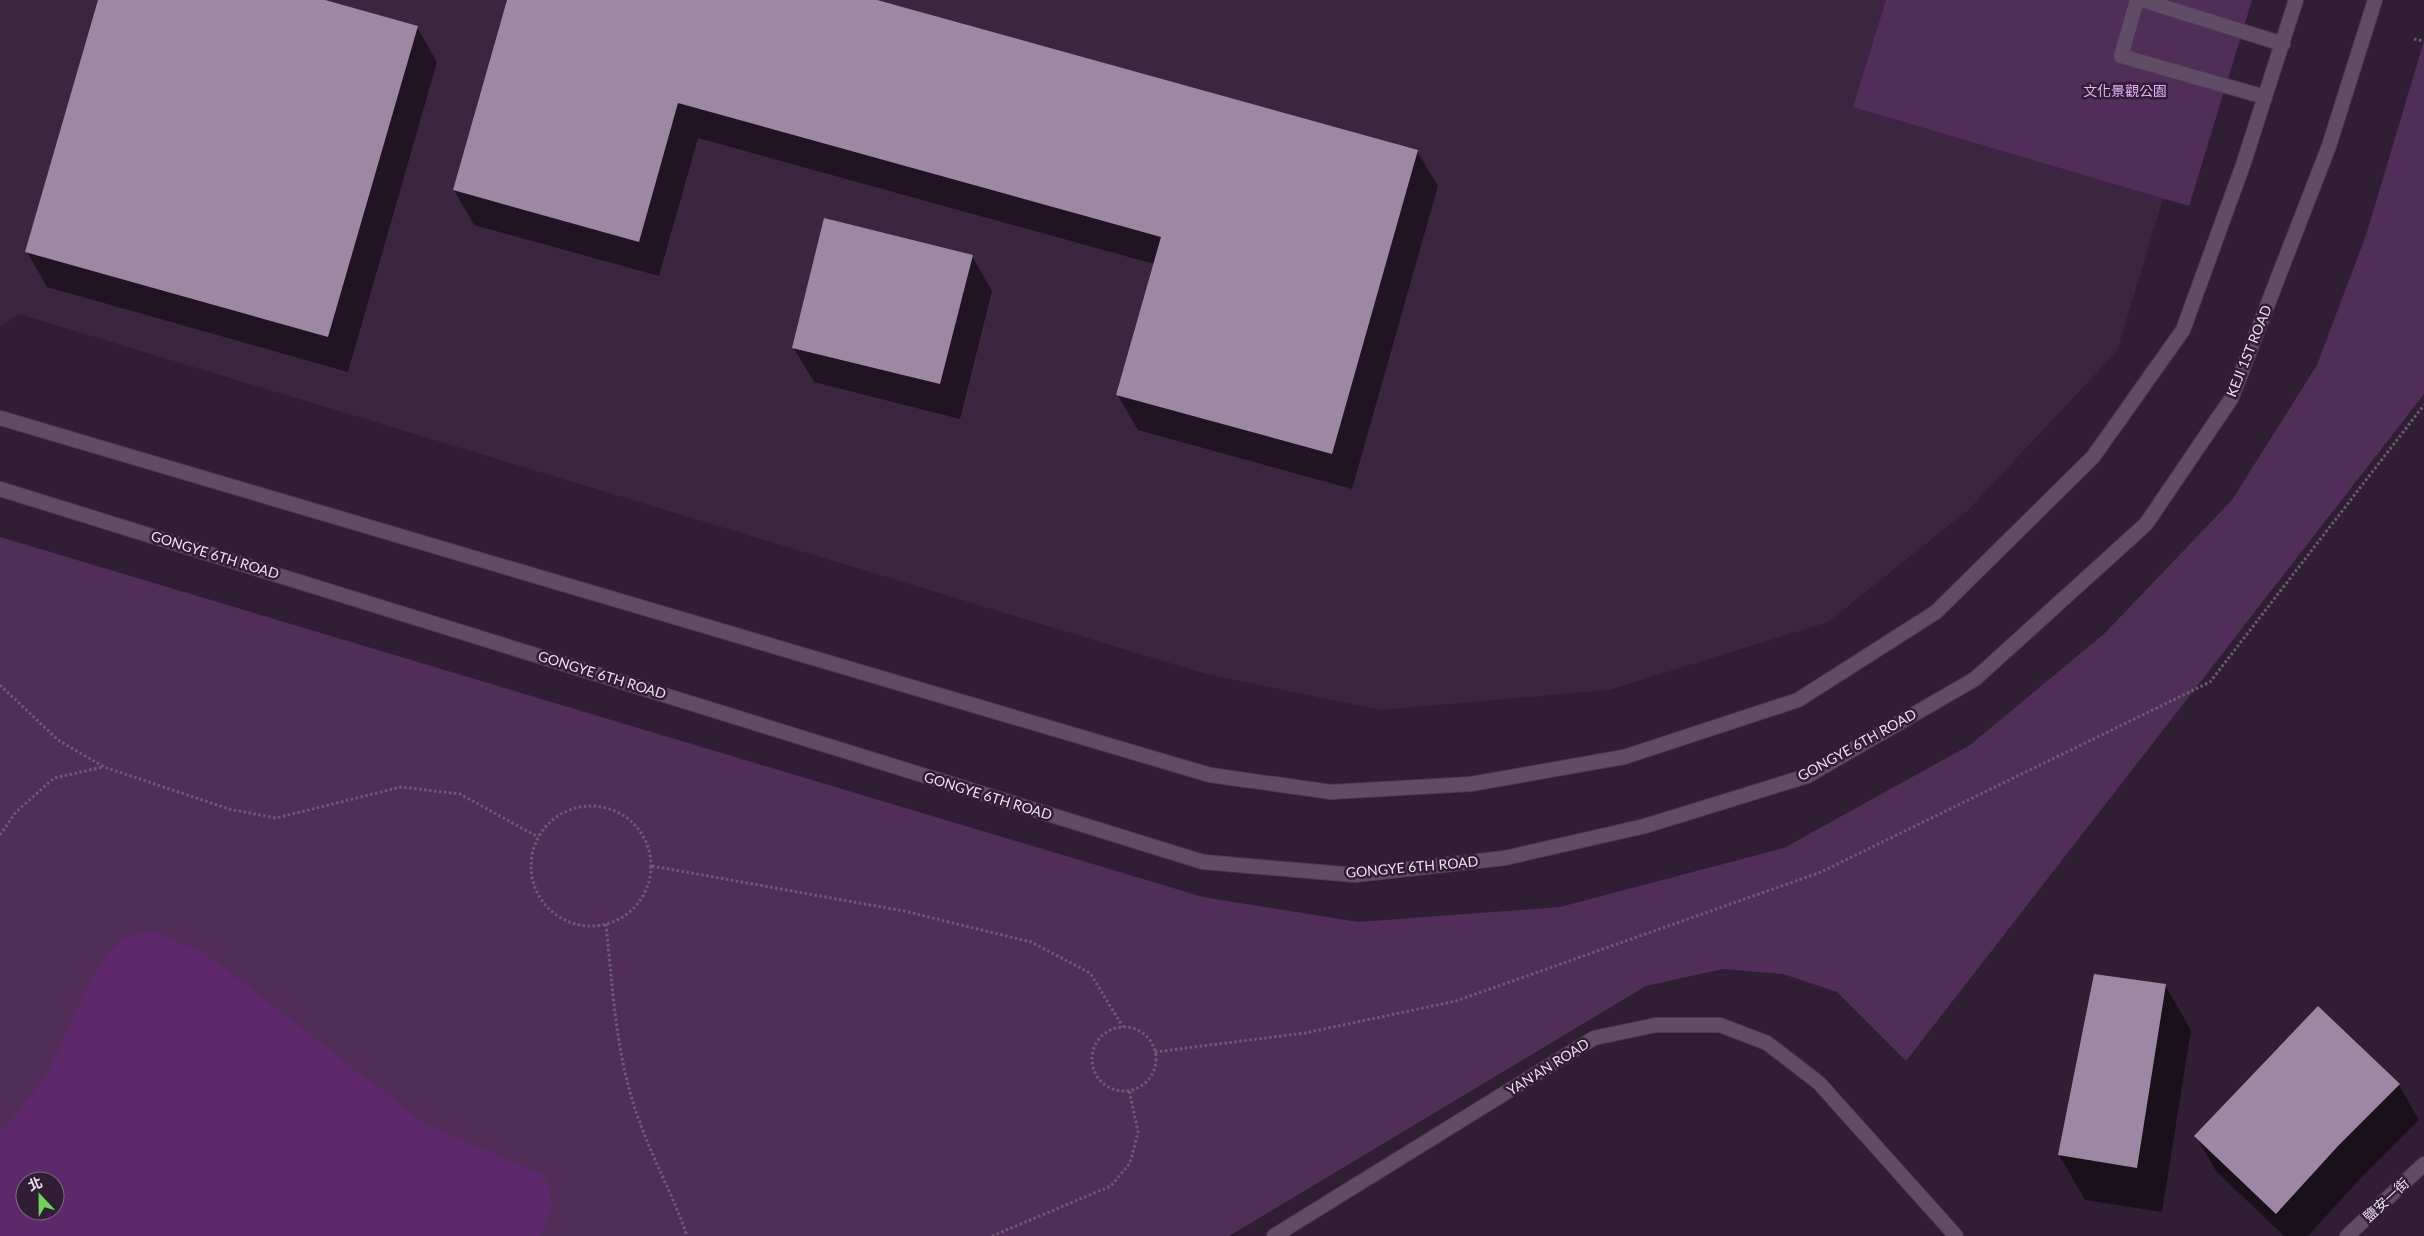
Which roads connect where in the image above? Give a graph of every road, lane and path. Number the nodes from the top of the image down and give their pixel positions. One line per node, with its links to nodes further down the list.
1 (2137, 0): 8 (street)
2 (2142, 0): 7 (street)
3 (2296, 0): 7 (street)
4 (2375, 0): 12 (street, KEJI 1ST ROAD)
5 (2414, 39): 6 (path)
6 (2424, 41)
7 (2284, 44): 8 (street)
8 (2266, 97): 10 (street)
9 (2424, 405): 20 (path)
10 (0, 418)
11 (0, 489): 12 (street, GONGYE 6TH ROAD)
12 (1975, 679)
13 (0, 685): 14 (path)
14 (104, 767): 15 (path); 16 (path)
15 (0, 835)
16 (538, 836): 17 (path); 18 (path)
17 (652, 866): 18 (path); 19 (path)
18 (606, 924): 23 (path)
19 (1124, 1027): 20 (path); 21 (path)
20 (1155, 1052): 21 (path)
21 (1129, 1090): 24 (path)
22 (2424, 1164): 27 (street, 鹽安一街)
23 (687, 1236)
24 (992, 1236)
25 (1274, 1236): 26 (street, YAN'AN ROAD)
26 (1956, 1236)
27 (2347, 1236)

